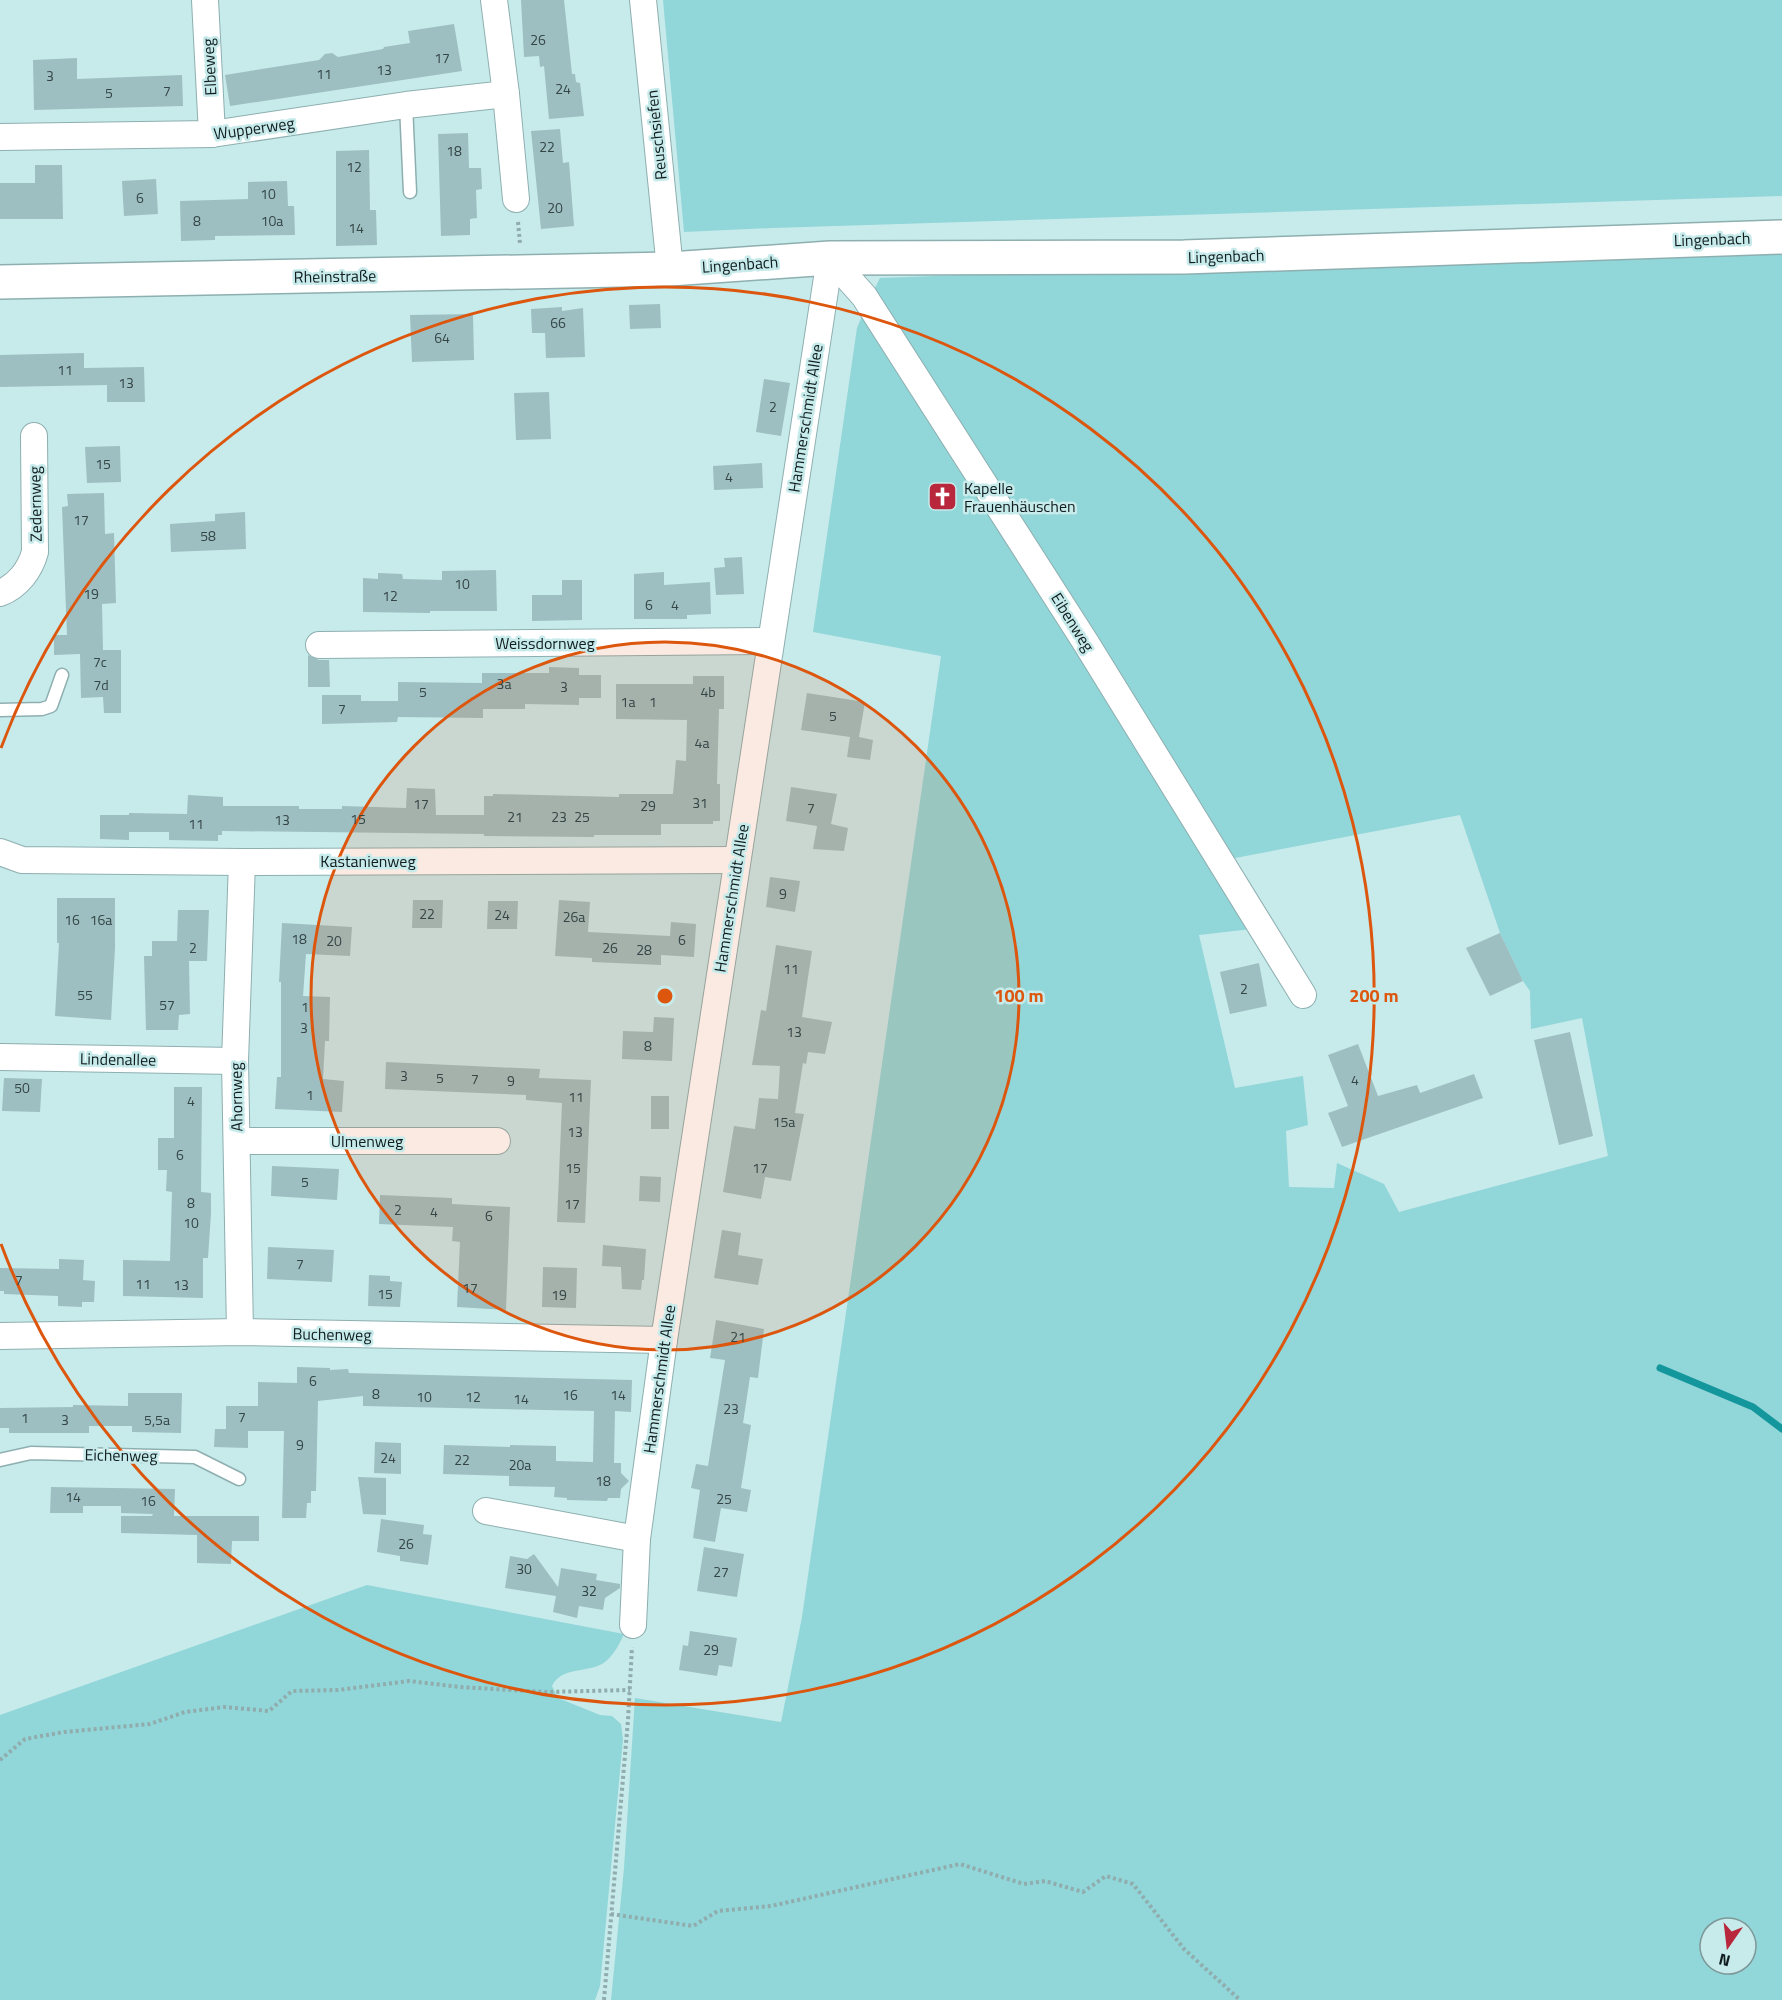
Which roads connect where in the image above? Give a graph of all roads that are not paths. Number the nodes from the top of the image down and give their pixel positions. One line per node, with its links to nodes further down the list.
1 (205, 0): 6 (street, Elbeweg)
2 (494, 0): 4 (street)
3 (643, 0): 12 (street, Reuschsiefen)
4 (506, 94): 5 (street, Wupperweg); 9 (street)
5 (406, 105): 6 (street, Wupperweg); 8 (lane)
6 (212, 134): 7 (street, Wupperweg)
7 (0, 137)
8 (410, 192)
9 (516, 199)
10 (1782, 237): 11 (street, Lingenbach)
11 (830, 258): 12 (street, Lingenbach); 16 (street, Hammerschmidt Allee); 23 (street, Eibenweg)
12 (670, 269): 13 (street, Rheinstraße)
13 (0, 282)
14 (34, 436): 15 (street, Zedernweg)
15 (0, 593)
16 (771, 641): 17 (street, Weissdornweg); 21 (street, Hammerschmidt Allee)
17 (319, 645)
18 (62, 675): 19 (lane)
19 (0, 710)
20 (0, 852): 22 (street, Kastanienweg)
21 (737, 860): 22 (street, Kastanienweg); 30 (street, Hammerschmidt Allee)
22 (242, 862): 25 (street, Ahornweg)
23 (1303, 995)
24 (0, 1057): 25 (street, Lindenallee)
25 (235, 1060): 26 (street, Ahornweg)
26 (237, 1141): 27 (street, Ulmenweg); 28 (street, Ahornweg)
27 (496, 1142)
28 (240, 1332): 29 (street, Buchenweg); 30 (street, Buchenweg)
29 (0, 1336)
30 (664, 1340): 34 (street, Hammerschmidt Allee)
31 (0, 1460): 32 (lane, Eichenweg)
32 (239, 1479)
33 (486, 1511): 34 (street)
34 (638, 1539): 35 (street, Hammerschmidt Allee)
35 (633, 1625)

